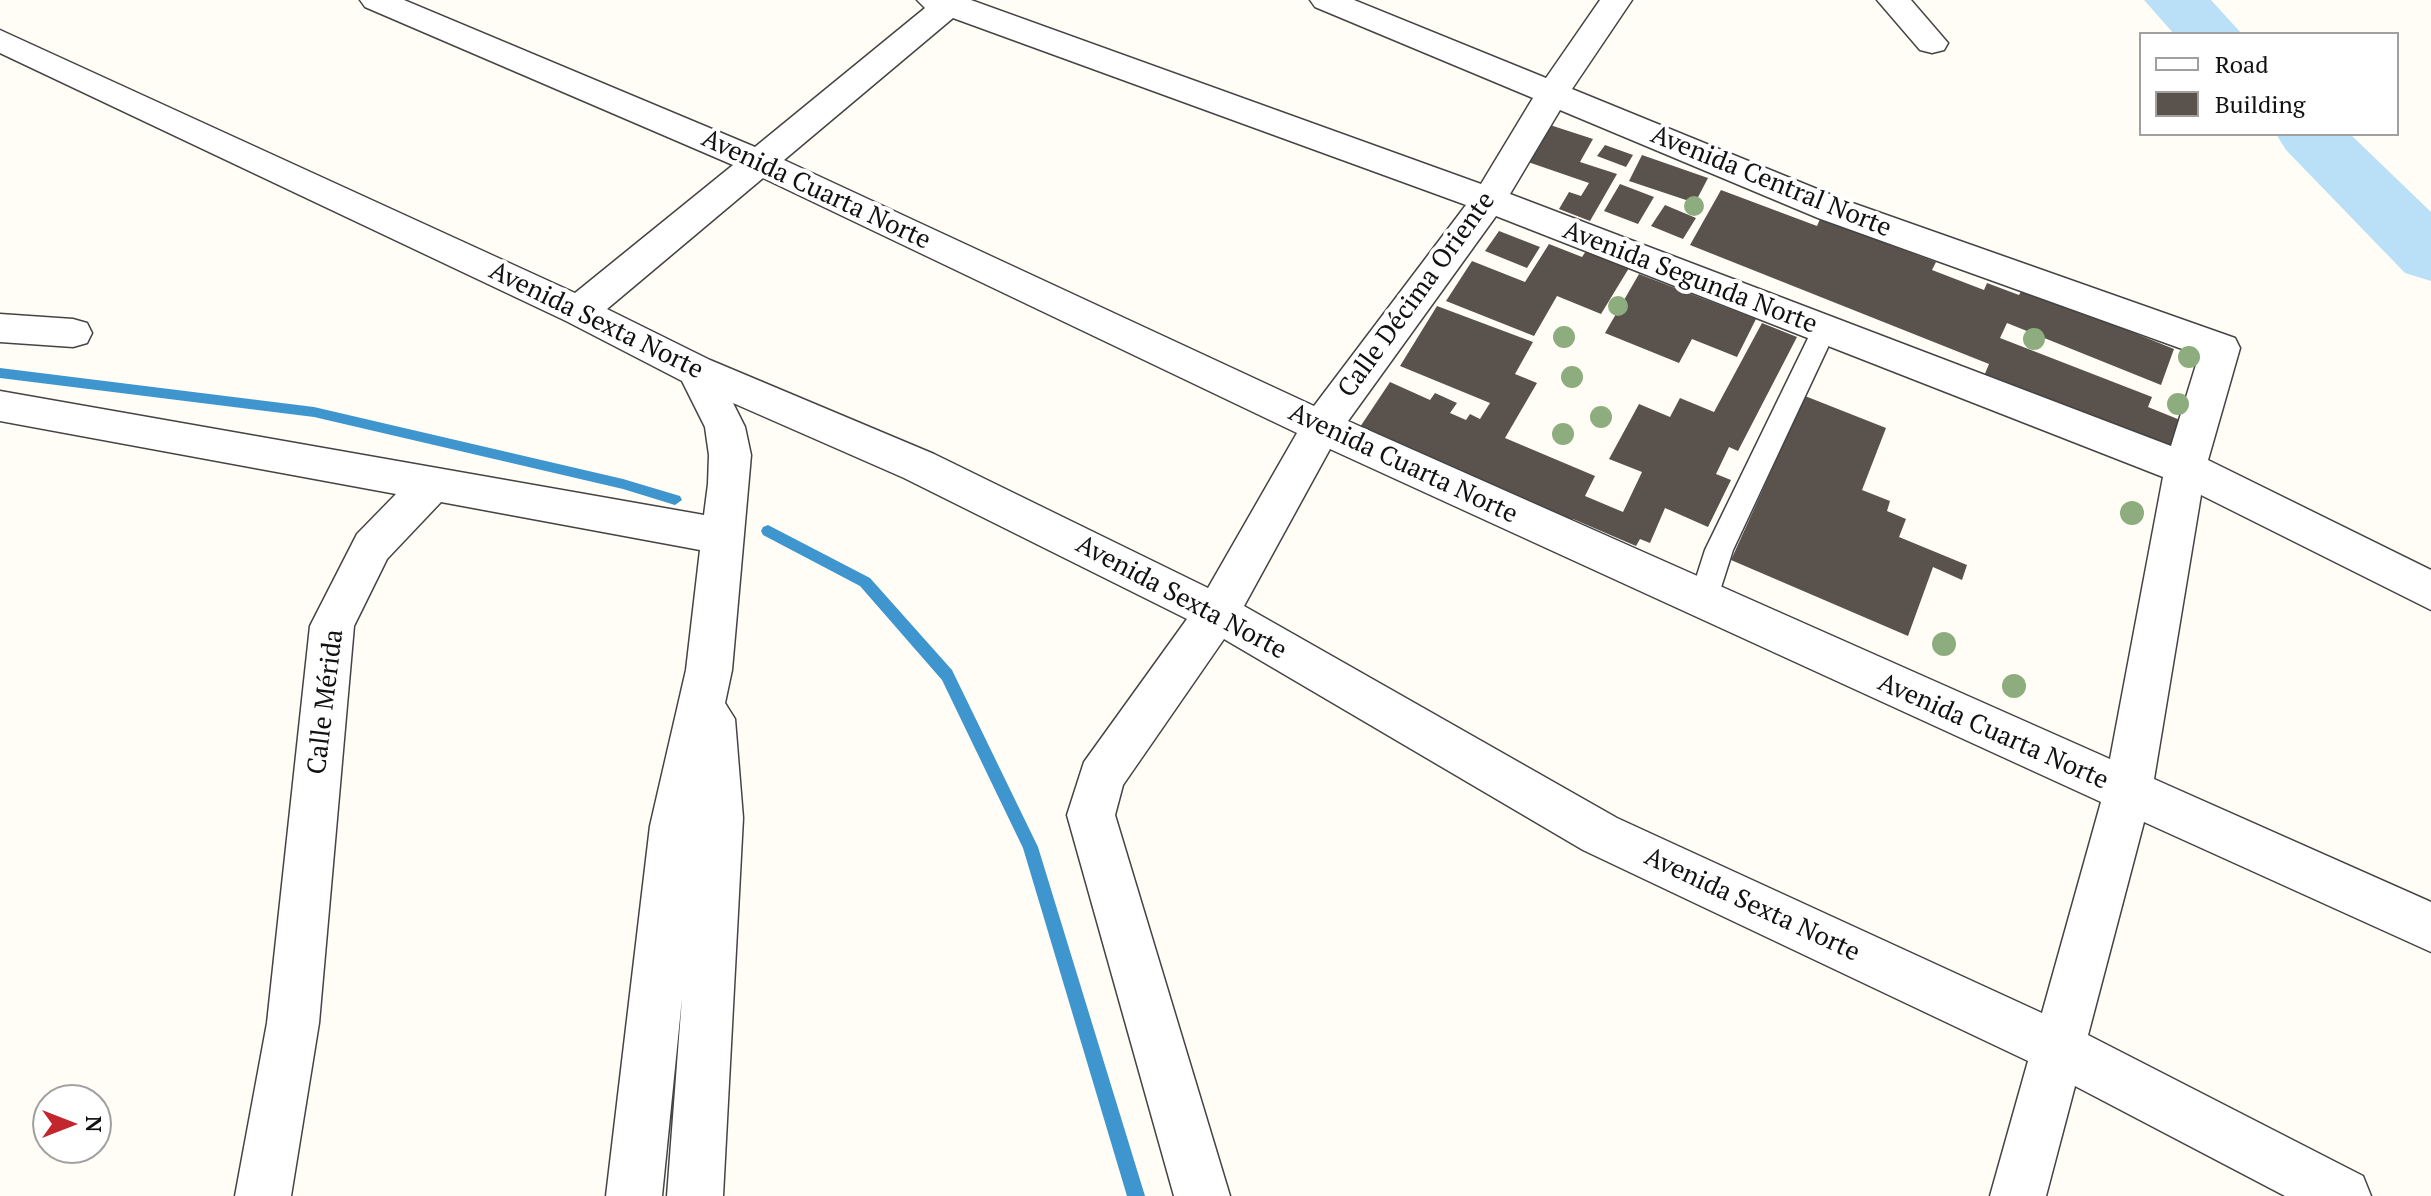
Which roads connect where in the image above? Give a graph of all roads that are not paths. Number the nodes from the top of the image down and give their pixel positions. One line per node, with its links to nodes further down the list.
1 (376, 0): 9 (street, Avenida Cuarta Norte)
2 (1326, 0): 8 (street, Avenida Central Norte)
3 (1616, 0): 8 (street, Calle Décima Oriente)
4 (1893, 0): 7 (street)
5 (945, 2): 9 (street); 10 (street, Avenida Segunda Norte)
6 (0, 40): 11 (street, Avenida Sexta Norte)
7 (1932, 43)
8 (1552, 94): 10 (street, Calle Décima Oriente); 18 (street, Avenida Central Norte)
9 (759, 162): 11 (street); 17 (street, Avenida Cuarta Norte)
10 (1489, 200): 13 (street, Avenida Segunda Norte); 17 (street, Calle Décima Oriente)
11 (579, 311): 15 (street, Avenida Sexta Norte)
12 (0, 328): 14 (street)
13 (1824, 330): 18 (street, Avenida Segunda Norte); 22 (lane)
14 (73, 333)
15 (696, 371): 20 (street); 23 (street, Avenida Sexta Norte)
16 (0, 406): 19 (street)
17 (1321, 427): 22 (street, Avenida Cuarta Norte); 23 (street, Calle Décima Oriente)
18 (2185, 468): 21 (street, Avenida Segunda Norte); 25 (street)
19 (432, 484): 20 (street); 28 (street, Calle Mérida)
20 (722, 536): 24 (street)
21 (2431, 591)
22 (1703, 600): 25 (street, Avenida Cuarta Norte)
23 (1217, 613): 27 (street, Avenida Sexta Norte); 31 (street, Calle Décima Oriente)
24 (709, 670): 29 (street); 30 (street)
25 (2128, 793): 26 (street, Avenida Cuarta Norte); 27 (street)
26 (2431, 927)
27 (2056, 1047): 32 (street); 33 (street, Avenida Sexta Norte)
28 (263, 1196)
29 (634, 1196)
30 (695, 1196)
31 (1202, 1196)
32 (2018, 1196)
33 (2343, 1196)

